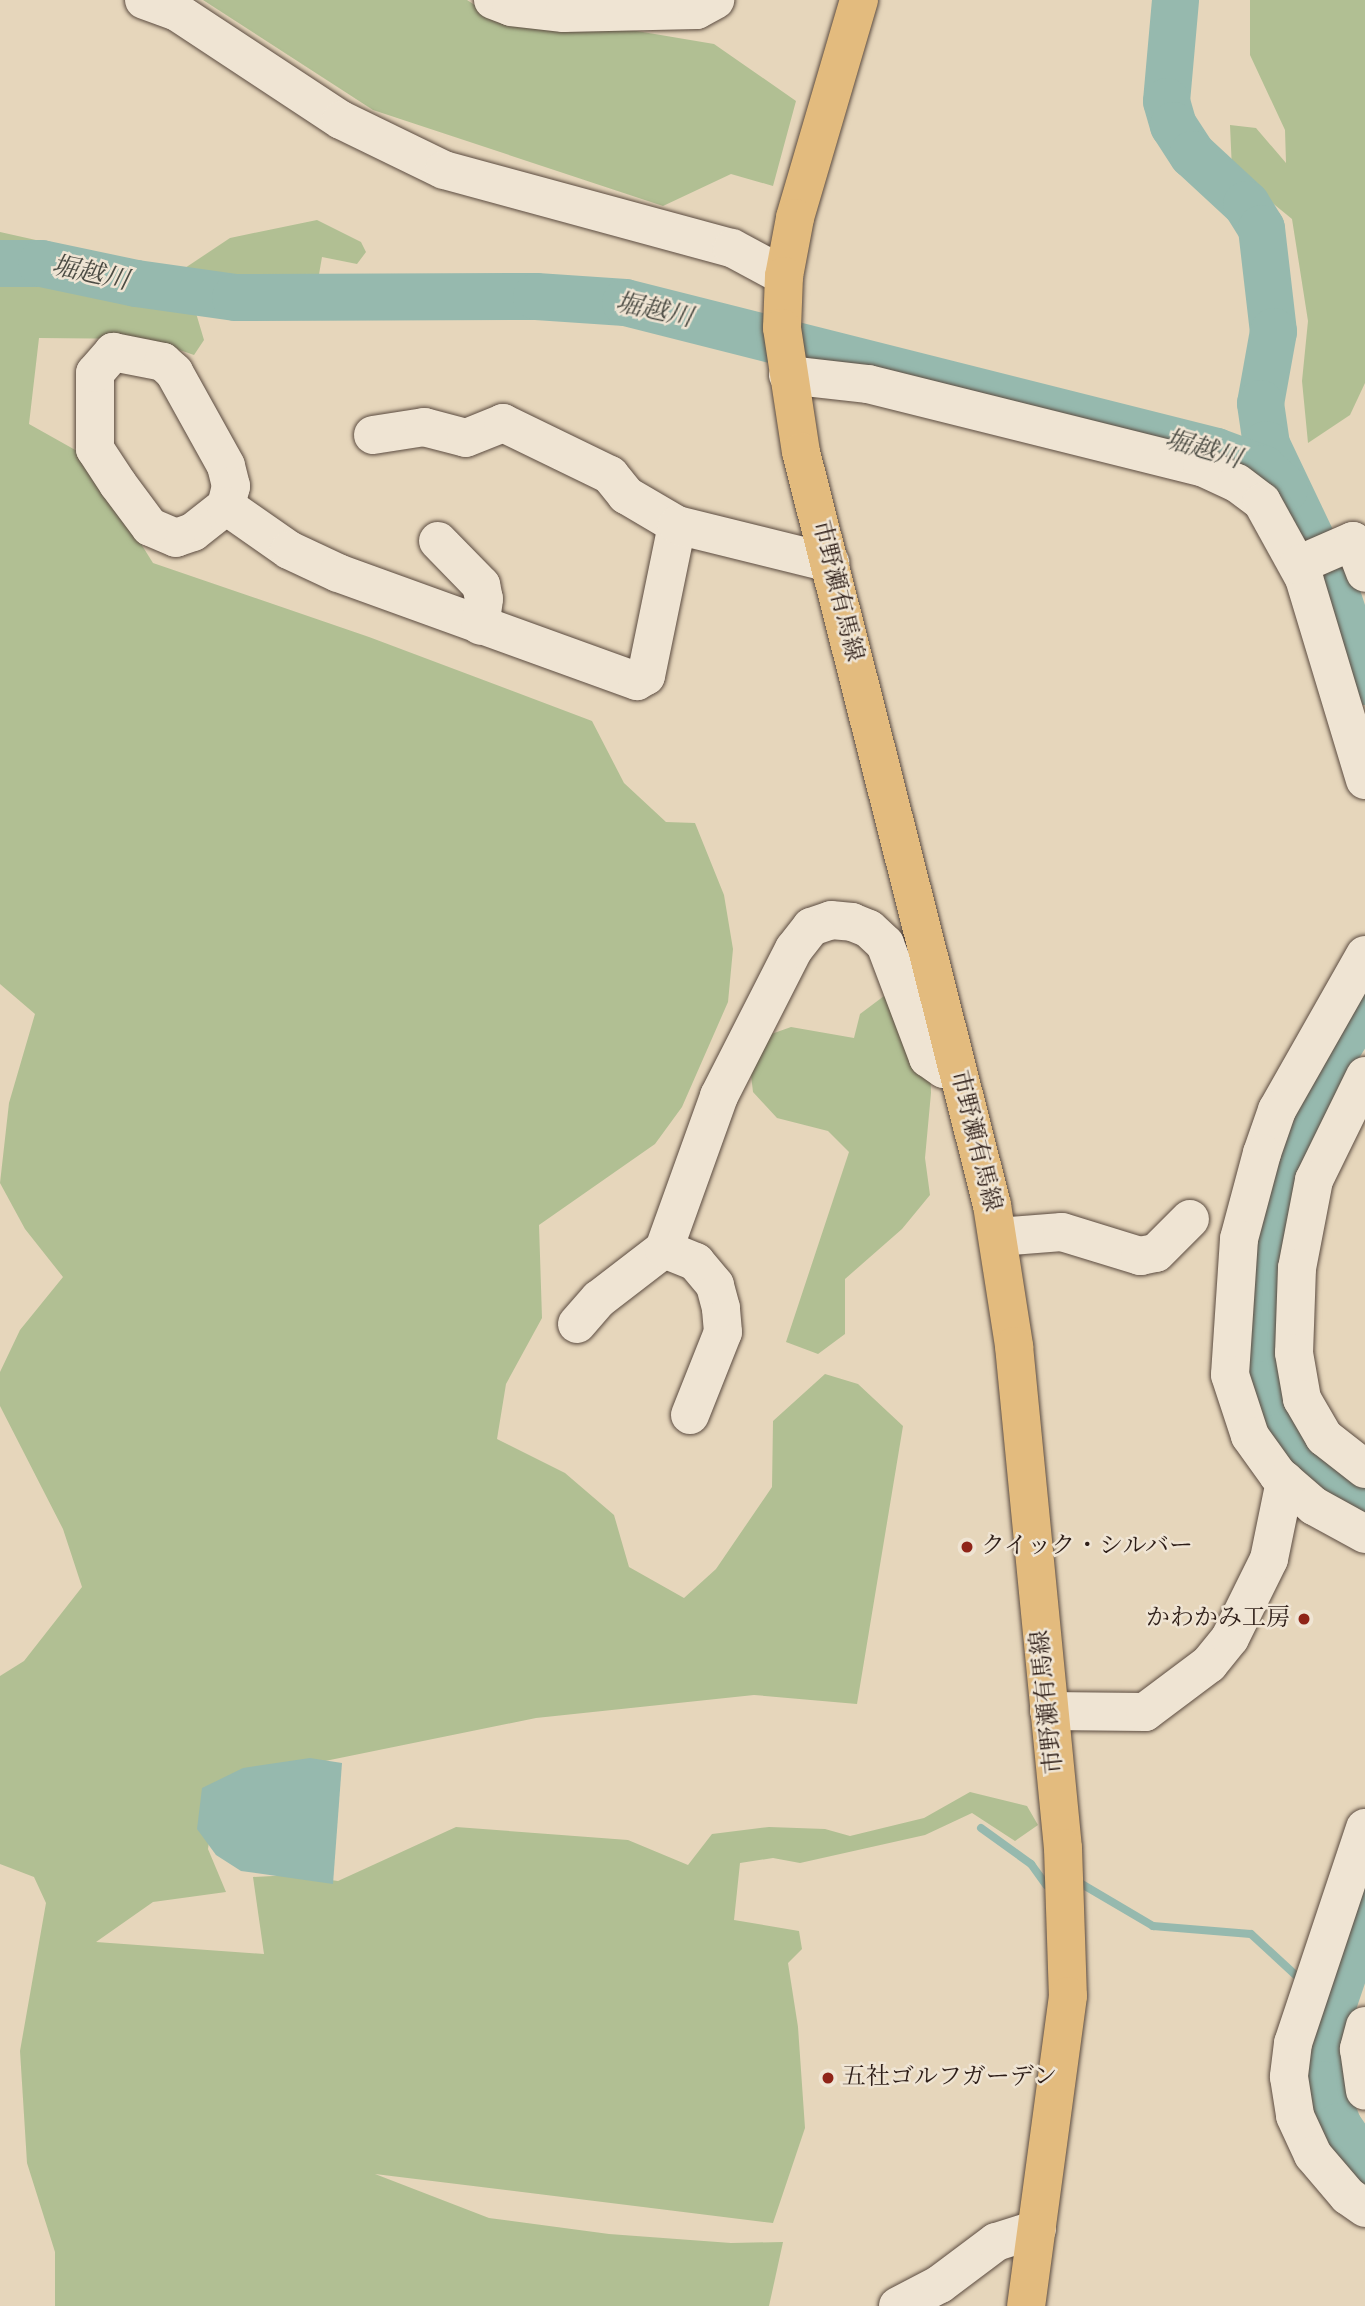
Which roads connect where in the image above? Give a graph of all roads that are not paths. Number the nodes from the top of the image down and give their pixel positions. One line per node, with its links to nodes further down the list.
1 (144, 0): 5 (street)
2 (715, 0): 4 (street)
3 (859, 0): 5 (main road, 市野瀬有馬線)
4 (506, 3)
5 (784, 276): 6 (main road, 市野瀬有馬線)
6 (785, 352): 12 (main road, 市野瀬有馬線); 13 (street)
7 (373, 435): 9 (street)
8 (226, 506): 8 (street); 14 (street)
9 (677, 525): 12 (street); 14 (street)
10 (438, 541): 14 (street)
11 (1352, 560): 13 (street)
12 (830, 563): 17 (main road, 市野瀬有馬線)
13 (1301, 563): 15 (street)
14 (480, 626)
15 (1365, 780)
16 (1365, 955): 21 (street)
17 (956, 1063): 20 (main road, 市野瀬有馬線); 23 (street)
18 (1364, 1078): 22 (street)
19 (1190, 1219): 20 (street)
20 (998, 1237): 29 (main road, 市野瀬有馬線)
21 (1244, 1239): 22 (street); 27 (street)
22 (1295, 1245): 26 (street)
23 (664, 1249): 24 (street); 25 (street)
24 (577, 1324)
25 (690, 1415)
26 (1365, 1469)
27 (1285, 1481): 28 (street); 29 (street)
28 (1365, 1534)
29 (1049, 1711): 34 (main road, 市野瀬有馬線)
30 (1365, 1828): 33 (street)
31 (1365, 2026): 32 (street)
32 (1365, 2091)
33 (1365, 2208)
34 (1037, 2229): 35 (street); 36 (main road, 市野瀬有馬線)
35 (898, 2306)
36 (1026, 2306)

